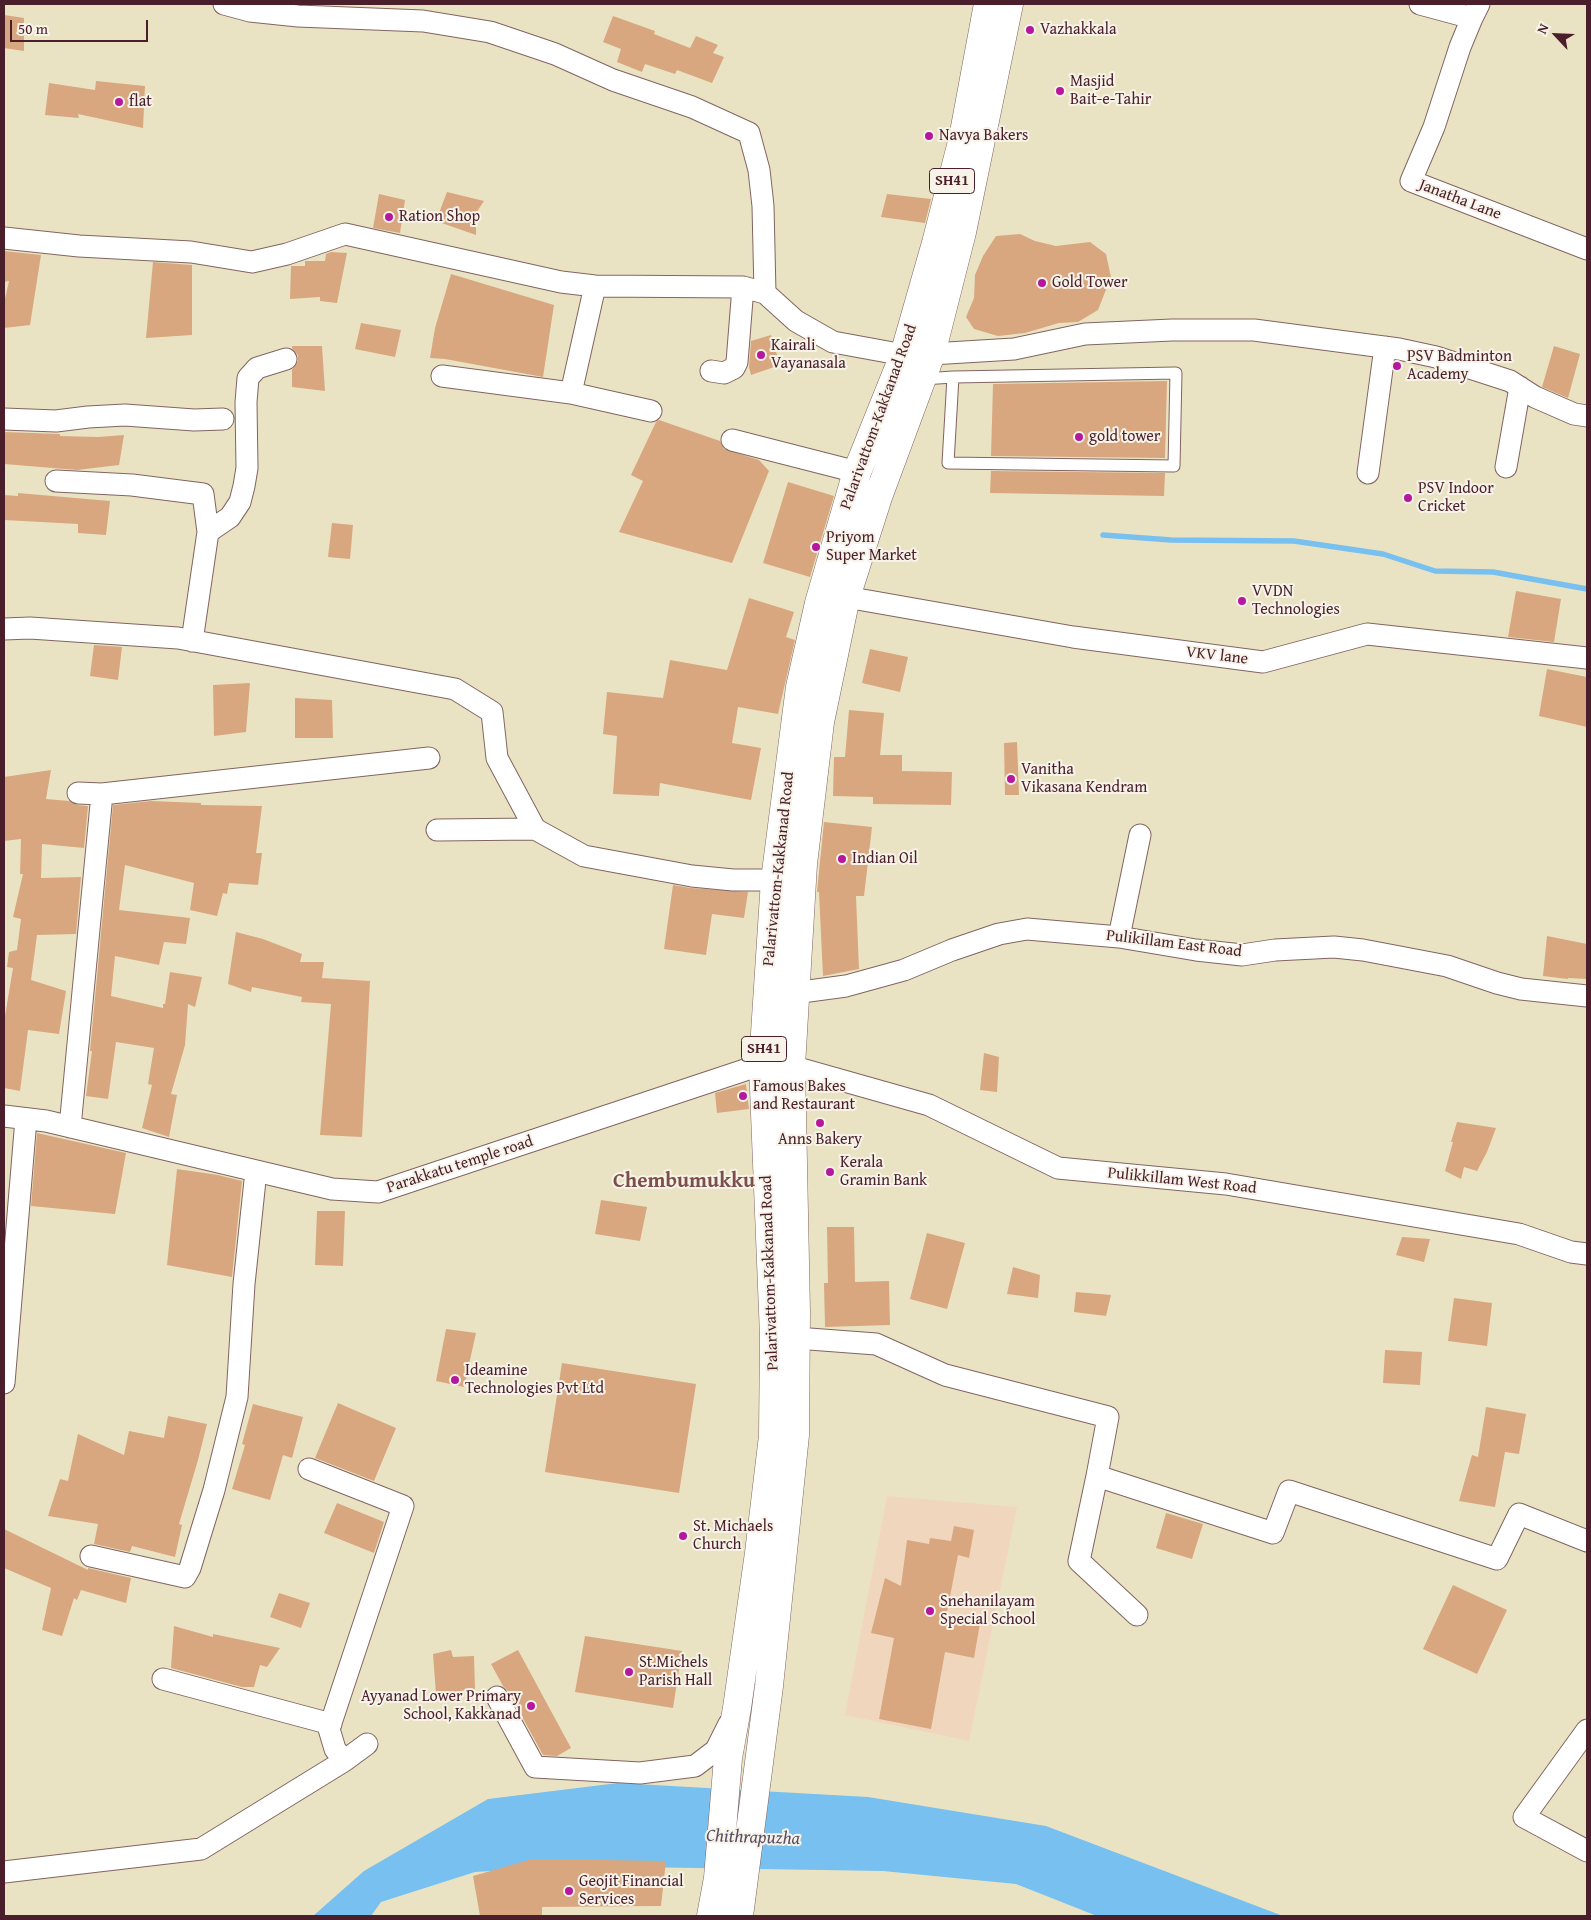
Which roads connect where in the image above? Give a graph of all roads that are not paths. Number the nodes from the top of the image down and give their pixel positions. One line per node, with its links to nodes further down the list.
1 (224, 4): 10 (street)
2 (988, 4): 13 (main road, Palarivattom-Kakkanad Road / SH41)
3 (1009, 4): 13 (main road)
4 (1420, 4): 5 (street)
5 (1476, 11): 7 (street, Janatha Lane)
6 (4, 238): 8 (street)
7 (1587, 250)
8 (595, 286): 9 (street); 18 (street)
9 (743, 287): 10 (street); 14 (street)
10 (765, 293): 13 (street)
11 (1385, 347): 13 (street); 17 (street); 26 (street)
12 (286, 359): 28 (street)
13 (919, 363): 16 (lane); 25 (main road, Palarivattom-Kakkanad Road / SH41); 29 (main road)
14 (711, 371)
15 (442, 376): 18 (street)
16 (953, 377): 16 (lane)
17 (1520, 387): 20 (street); 24 (street)
18 (571, 393): 19 (street)
19 (651, 411)
20 (1587, 416)
21 (4, 419): 22 (street)
22 (224, 419)
23 (732, 440): 25 (street)
24 (1506, 466)
25 (857, 472): 39 (main road, Palarivattom-Kakkanad Road / SH41)
26 (1368, 473)
27 (56, 481): 28 (street)
28 (208, 532): 31 (street)
29 (846, 597): 32 (street, VKV lane); 39 (main road)
30 (4, 629): 31 (street)
31 (192, 641): 36 (street)
32 (1587, 658)
33 (429, 758): 35 (street)
34 (78, 793): 35 (street)
35 (102, 794): 48 (street)
36 (536, 829): 37 (street); 40 (street)
37 (438, 830)
38 (1140, 835): 41 (street)
39 (792, 843): 40 (main road, Palarivattom-Kakkanad Road / SH41); 42 (main road)
40 (775, 880): 44 (main road, Palarivattom-Kakkanad Road / SH41)
41 (1118, 937): 42 (street, Pulikillam East Road); 43 (street, Pulikillam East Road)
42 (794, 993): 45 (main road)
43 (1587, 996)
44 (763, 1064): 49 (street, Parakkatu temple road); 60 (main road, Palarivattom-Kakkanad Road / SH41)
45 (791, 1066): 50 (street, Pulikkillam West Road); 51 (main road)
46 (4, 1116): 47 (street, Parakkatu temple road)
47 (26, 1119): 48 (street, Parakkatu temple road); 52 (street)
48 (70, 1127): 49 (street, Parakkatu temple road)
49 (256, 1171): 56 (street)
50 (1587, 1254)
51 (796, 1338): 54 (street); 67 (main road)
52 (4, 1383)
53 (309, 1469): 61 (street)
54 (1097, 1476): 55 (street); 57 (street)
55 (1587, 1541)
56 (91, 1556)
57 (1137, 1615)
58 (163, 1679): 61 (street)
59 (497, 1697): 60 (street)
60 (737, 1708): 67 (main road, Palarivattom-Kakkanad Road / SH41)
61 (331, 1724): 64 (street)
62 (1587, 1730): 65 (street)
63 (367, 1744): 64 (street)
64 (344, 1761): 66 (street)
65 (1587, 1851)
66 (4, 1872)
67 (731, 1878): 68 (main road, SH41); 69 (main road)
68 (712, 1916)
69 (739, 1916)

